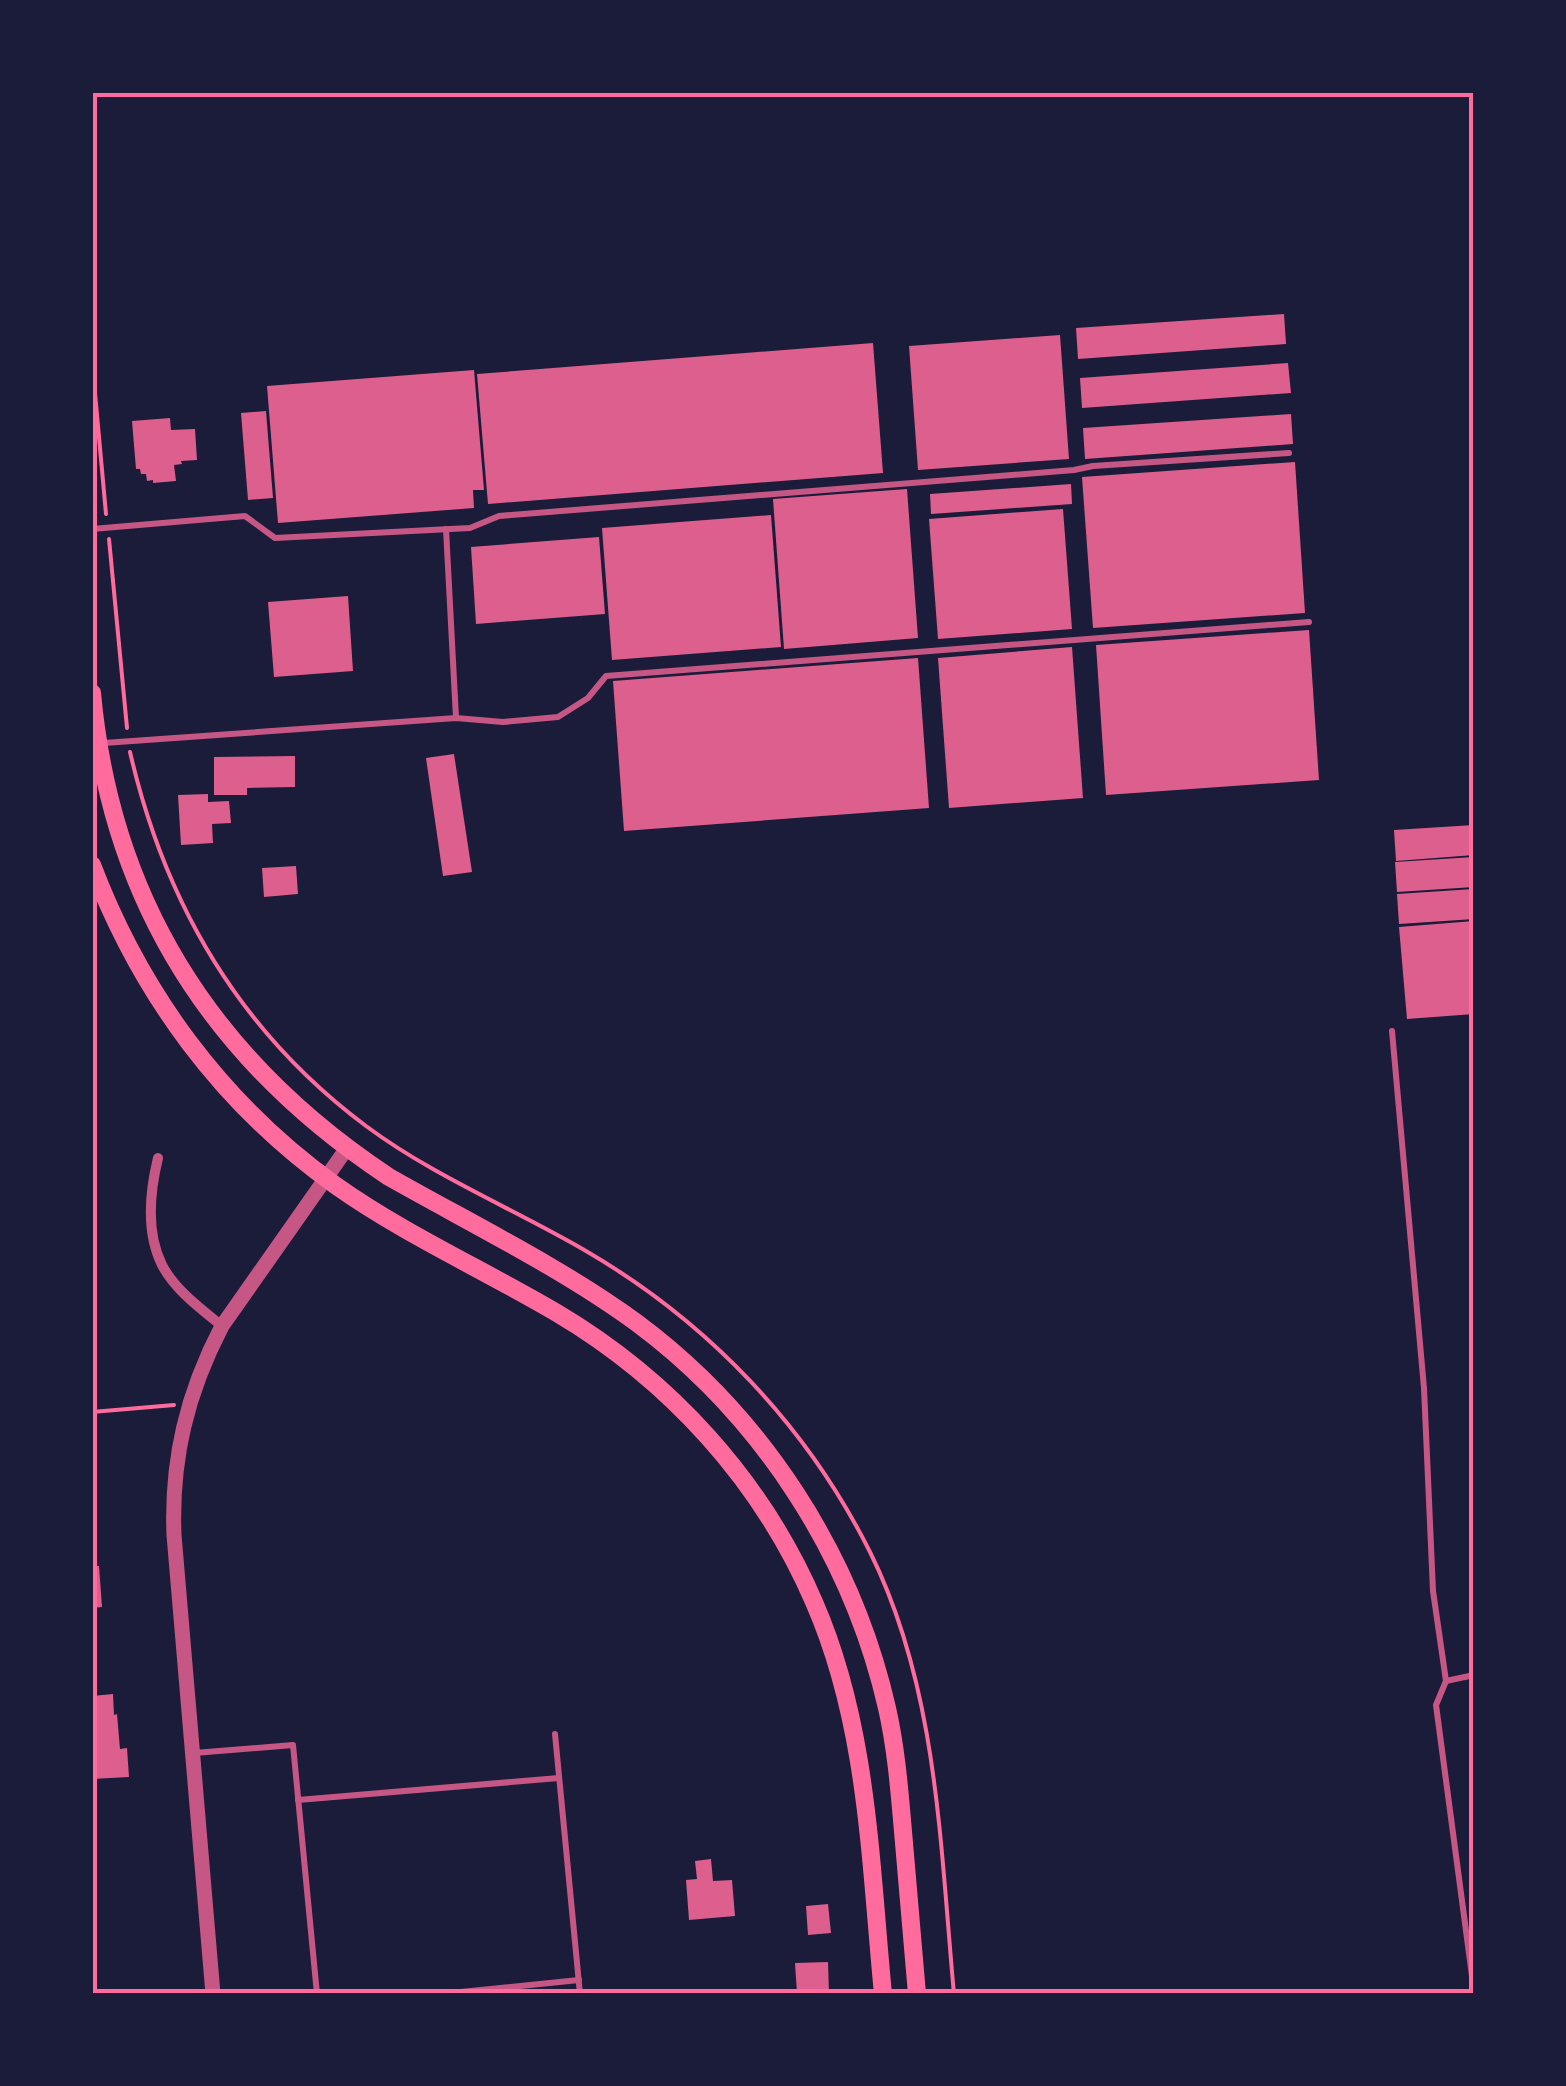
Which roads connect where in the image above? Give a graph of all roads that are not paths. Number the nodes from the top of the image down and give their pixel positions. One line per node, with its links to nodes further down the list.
1 (1289, 452): 3 (lane)
2 (92, 529): 3 (lane)
3 (446, 529): 6 (lane)
4 (1308, 622): 6 (lane)
5 (92, 693): 7 (main road)
6 (456, 718): 7 (lane)
7 (95, 744): 10 (main road)
8 (92, 865): 12 (main road)
9 (1392, 1032): 15 (lane)
10 (347, 1148): 12 (street); 27 (main road)
11 (158, 1158): 13 (street)
12 (326, 1178): 13 (street); 26 (main road)
13 (222, 1326): 17 (street)
14 (1474, 1675): 15 (lane)
15 (1446, 1681): 21 (lane)
16 (555, 1734): 18 (lane)
17 (193, 1753): 19 (lane); 22 (street)
18 (559, 1778): 19 (lane); 20 (lane)
19 (298, 1800): 23 (lane)
20 (578, 1980): 24 (lane); 25 (lane)
21 (1474, 1991)
22 (214, 1994)
23 (318, 1994)
24 (442, 1994)
25 (580, 1994)
26 (883, 1994)
27 (917, 1994)

